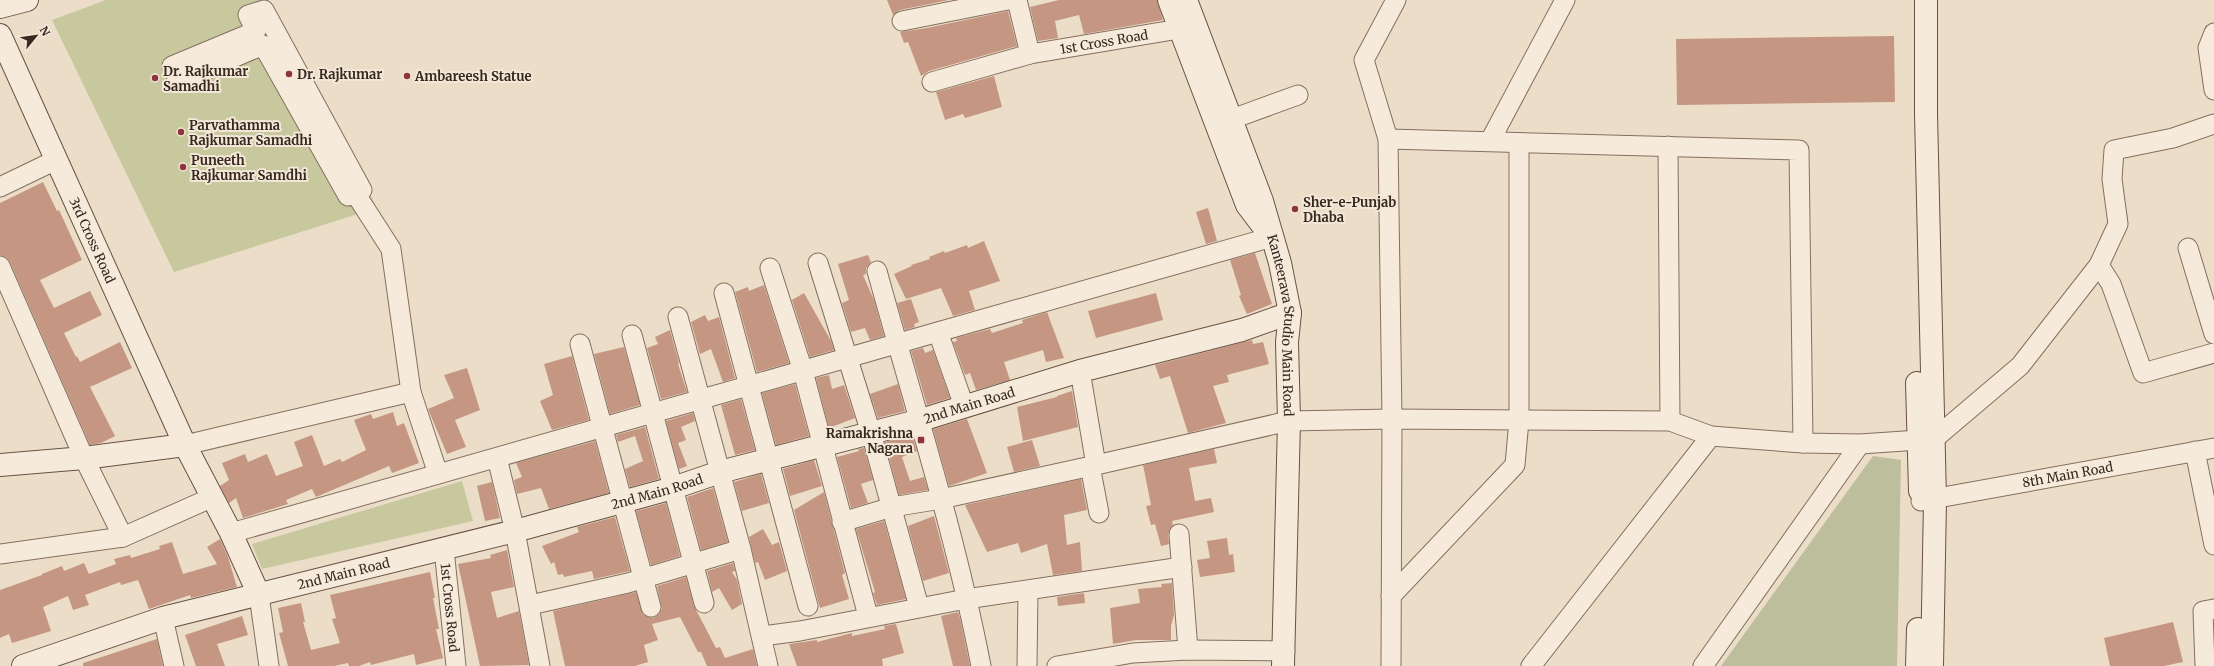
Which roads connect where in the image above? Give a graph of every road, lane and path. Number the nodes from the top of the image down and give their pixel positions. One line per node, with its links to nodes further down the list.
1 (27, 0): 10 (street)
2 (1008, 0): 11 (street)
3 (1017, 0): 15 (street)
4 (1168, 0): 12 (street)
5 (1186, 0): 19 (street, Kanteerava Studio Main Road)
6 (1396, 0): 21 (street)
7 (1565, 0): 22 (street)
8 (1916, 0): 60 (street)
9 (1926, 0): 60 (street)
10 (0, 7)
11 (902, 21)
12 (1179, 29): 15 (street, 1st Cross Road); 28 (street)
13 (2214, 33): 17 (street)
14 (0, 36): 25 (street, 3rd Cross Road)
15 (1030, 54): 16 (street, 1st Cross Road)
16 (932, 82)
17 (2214, 90)
18 (1298, 95): 19 (street)
19 (1232, 120): 28 (street, Kanteerava Studio Main Road)
20 (2214, 124): 31 (street)
21 (1388, 139): 22 (street); 53 (street)
22 (1490, 142): 23 (street)
23 (1519, 142): 24 (street); 54 (street)
24 (1668, 146): 55 (street); 61 (street)
25 (56, 160): 26 (street); 63 (street, 3rd Cross Road)
26 (0, 187)
27 (355, 193): 27 (street); 48 (street)
28 (1272, 237): 36 (street, Kanteerava Studio Main Road); 38 (street)
29 (2188, 248): 39 (street)
30 (818, 263): 44 (street)
31 (2099, 265): 43 (street); 60 (street)
32 (0, 266): 67 (street)
33 (770, 268): 45 (street)
34 (877, 271): 42 (street)
35 (724, 293): 47 (street)
36 (1290, 313): 46 (street, 2nd Main Road); 56 (street, Kanteerava Studio Main Road)
37 (678, 317): 49 (street)
38 (938, 332): 42 (street); 50 (street)
39 (2214, 334)
40 (632, 335): 51 (street)
41 (580, 344): 57 (street)
42 (897, 344): 44 (street); 52 (street)
43 (2214, 353)
44 (848, 358): 45 (street); 58 (street)
45 (802, 371): 47 (street); 64 (street)
46 (1080, 371): 50 (street, 2nd Main Road); 71 (street)
47 (748, 386): 49 (street); 69 (street)
48 (411, 392): 63 (street); 73 (street)
49 (701, 399): 51 (street); 72 (street)
50 (964, 406): 52 (street, 2nd Main Road)
51 (653, 413): 57 (street); 74 (street)
52 (921, 420): 58 (street, 2nd Main Road); 76 (street)
53 (1392, 420): 54 (street); 56 (street); 95 (street)
54 (1519, 420): 55 (street); 95 (street)
55 (1670, 421): 59 (street)
56 (1289, 422): 71 (street); 108 (street, Kanteerava Studio Main Road)
57 (603, 427): 68 (street); 77 (street)
58 (872, 432): 64 (street, 2nd Main Road); 79 (street)
59 (1711, 436): 61 (street); 119 (street)
60 (1926, 440): 62 (street); 78 (street)
61 (1803, 443): 62 (street)
62 (1860, 444): 120 (street)
63 (185, 445): 67 (street); 75 (street, 3rd Cross Road)
64 (821, 446): 69 (street, 2nd Main Road); 81 (street)
65 (2214, 448): 66 (street, 8th Main Road)
66 (2195, 451): 78 (street, 8th Main Road); 86 (street)
67 (84, 458): 70 (street); 85 (street)
68 (497, 458): 73 (street); 82 (street)
69 (767, 460): 72 (street, 2nd Main Road); 99 (street)
70 (0, 465)
71 (1093, 466): 76 (street); 80 (street)
72 (720, 472): 74 (street, 2nd Main Road); 88 (street)
73 (438, 474): 83 (street)
74 (673, 488): 77 (street, 2nd Main Road); 90 (street)
75 (212, 497): 83 (street, 3rd Cross Road); 85 (street)
76 (941, 499): 79 (street); 96 (street)
77 (623, 500): 82 (street, 2nd Main Road); 92 (street)
78 (1928, 501): 106 (street)
79 (892, 507): 81 (street); 101 (street)
80 (1099, 513)
81 (842, 522): 103 (street)
82 (515, 531): 87 (street, 2nd Main Road); 98 (street)
83 (231, 533): 94 (street, 3rd Cross Road)
84 (1179, 534): 91 (street)
85 (123, 537): 89 (street)
86 (2214, 546)
87 (444, 549): 94 (street, 2nd Main Road); 112 (street, 1st Cross Road)
88 (741, 549): 90 (street); 105 (street)
89 (0, 554)
90 (693, 563): 92 (street); 97 (street)
91 (1182, 567): 93 (street); 107 (street)
92 (644, 578): 98 (street); 100 (street)
93 (1028, 591): 96 (street); 116 (street)
94 (259, 595): 104 (street, 2nd Main Road); 111 (street)
95 (1391, 596): 118 (street)
96 (966, 599): 101 (street); 115 (street)
97 (704, 603)
98 (530, 606): 113 (street)
99 (808, 606)
100 (651, 607)
101 (919, 607): 103 (street)
102 (2214, 609): 123 (street)
103 (868, 616): 105 (street)
104 (162, 618): 109 (street, 2nd Main Road); 110 (street)
105 (762, 636): 114 (street)
106 (1925, 639): 121 (street); 122 (street)
107 (1188, 650): 108 (street); 117 (street)
108 (1284, 658)
109 (22, 666)
110 (174, 666)
111 (269, 666)
112 (456, 666)
113 (540, 666)
114 (768, 666)
115 (981, 666)
116 (1027, 666)
117 (1057, 666)
118 (1391, 666)
119 (1531, 666)
120 (1703, 666)
121 (1917, 666)
122 (1932, 666)
123 (2205, 666)

